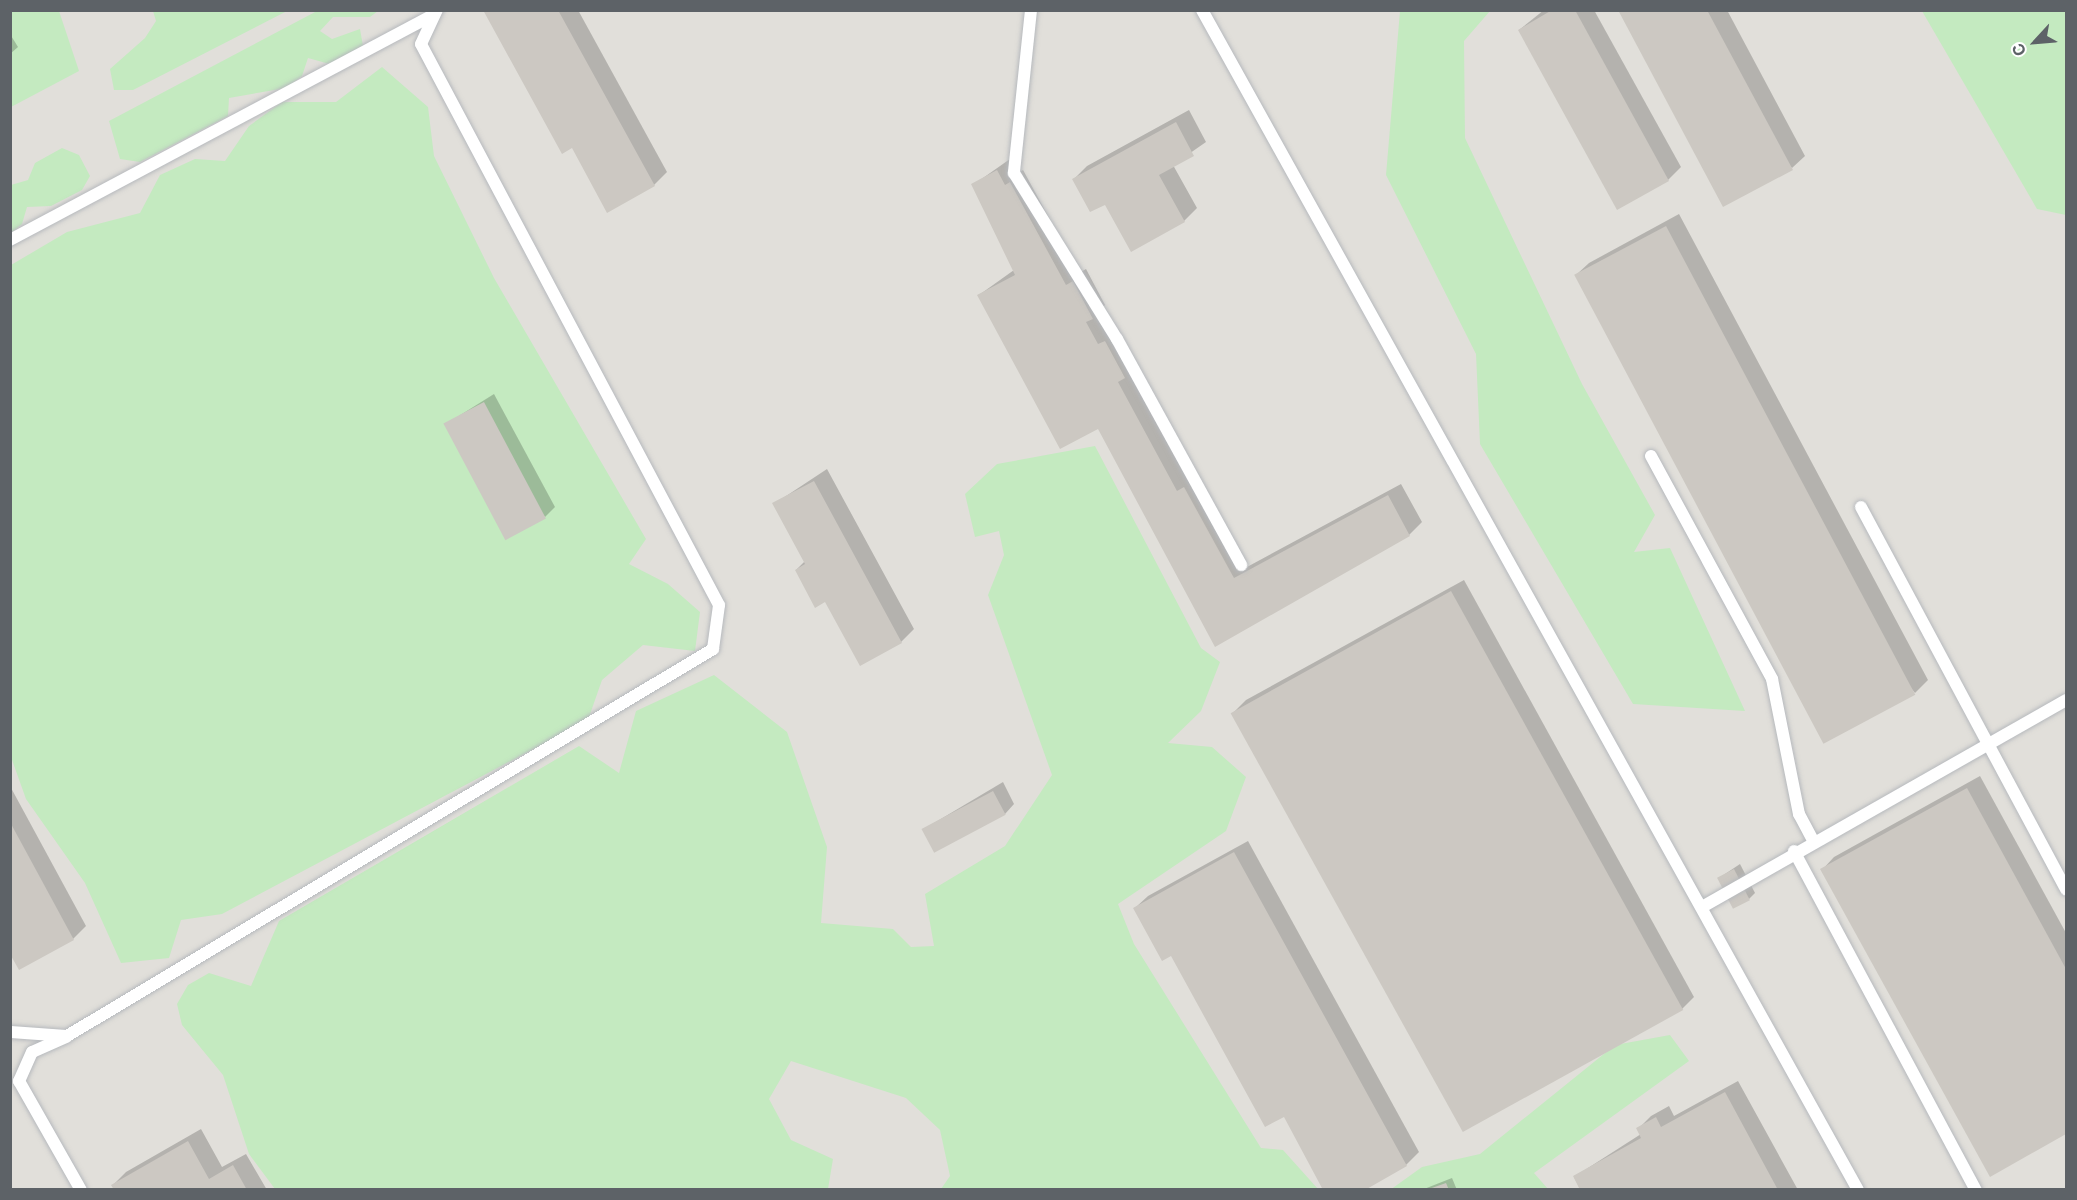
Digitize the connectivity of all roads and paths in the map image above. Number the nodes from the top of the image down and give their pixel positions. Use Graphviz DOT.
graph roads {
  1 [pos="1031,10"];
  2 [pos="1202,10"];
  3 [pos="436,12"];
  4 [pos="10,240"];
  5 [pos="1651,456"];
  6 [pos="1861,507"];
  7 [pos="1241,565"];
  8 [pos="2067,700"];
  9 [pos="1989,742"];
  10 [pos="1813,840"];
  11 [pos="1794,851"];
  12 [pos="2067,889"];
  13 [pos="1702,907"];
  14 [pos="10,1032"];
  15 [pos="67,1036"];
  16 [pos="81,1190"];
  17 [pos="1858,1190"];
  18 [pos="1976,1190"];
  1 -- 7 [label="lane"];
  2 -- 13 [label="lane"];
  3 -- 4 [label="lane"];
  3 -- 15 [label="lane"];
  5 -- 10 [label="lane"];
  6 -- 9 [label="lane"];
  8 -- 9 [label="lane"];
  9 -- 10 [label="lane"];
  9 -- 12 [label="lane"];
  10 -- 11 [label="lane"];
  11 -- 13 [label="lane"];
  11 -- 18 [label="lane"];
  13 -- 17 [label="lane"];
  14 -- 15 [label="lane"];
  15 -- 16 [label="lane"];
}
